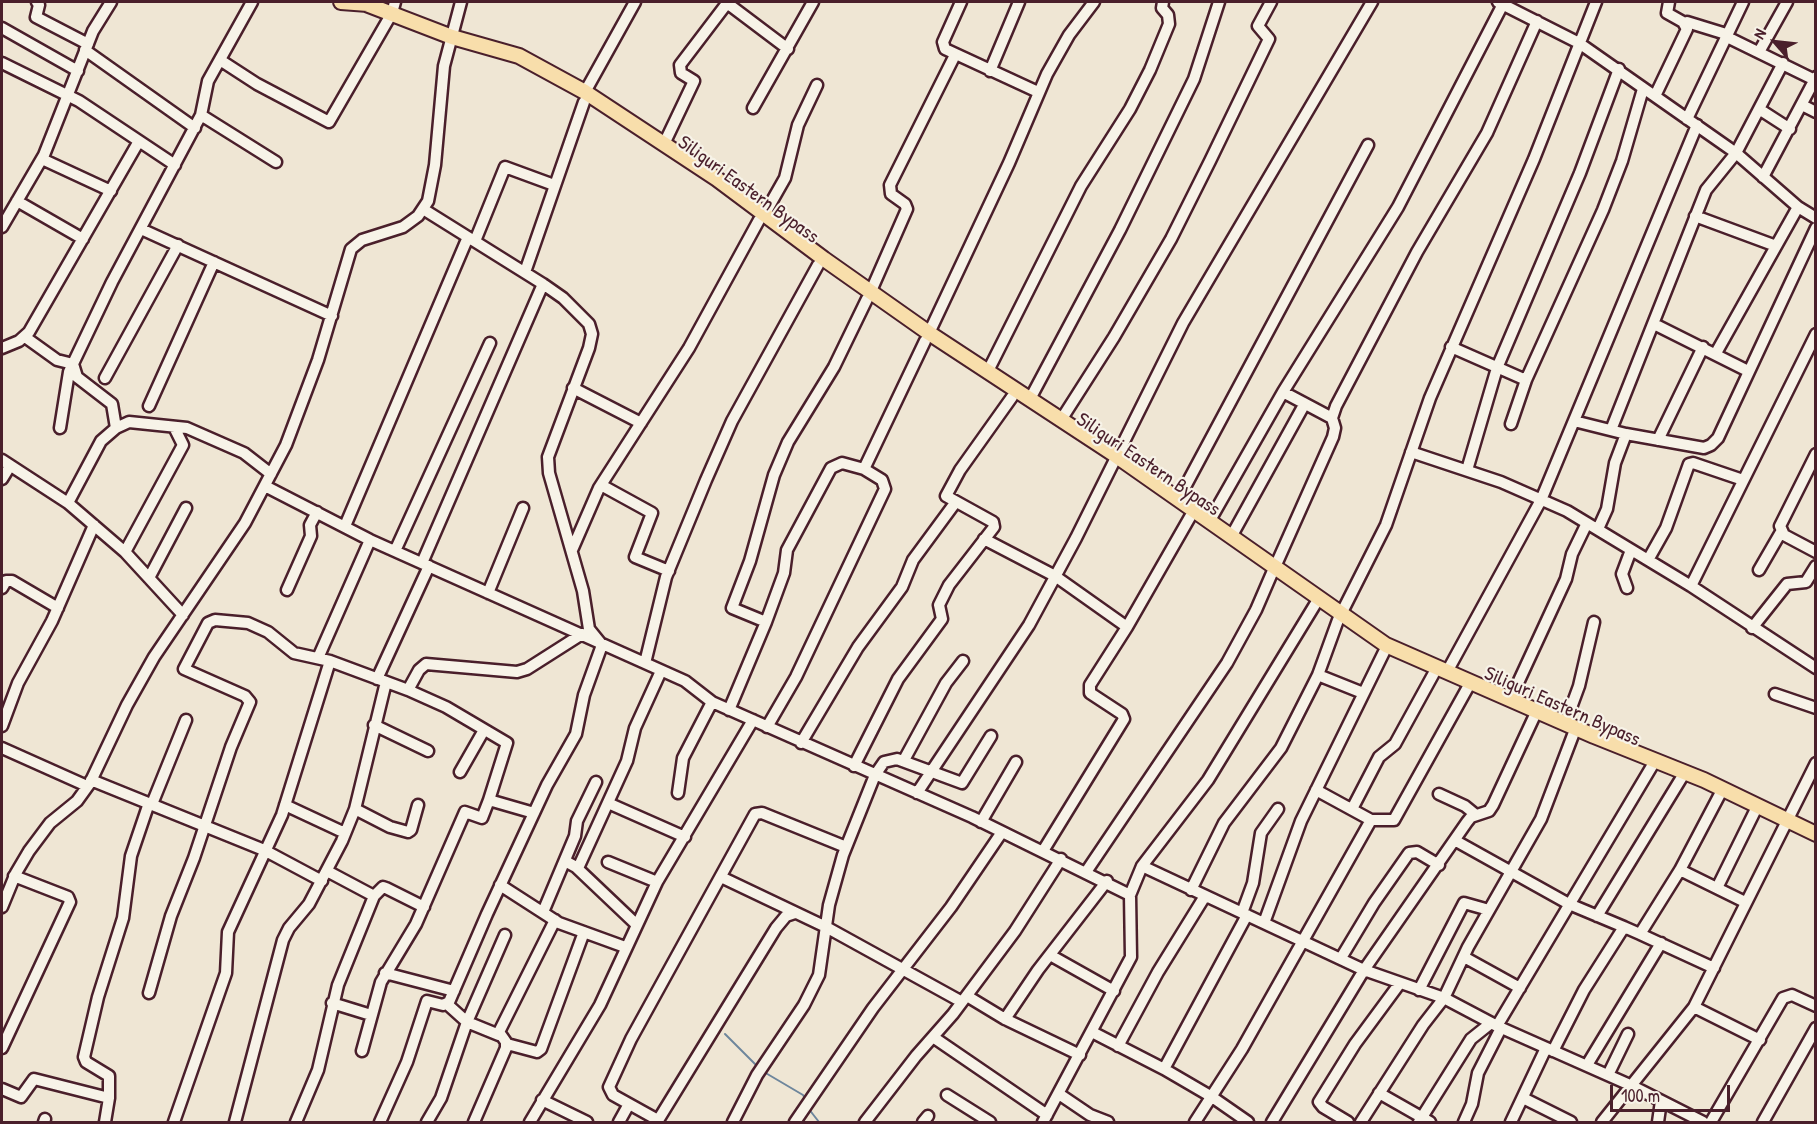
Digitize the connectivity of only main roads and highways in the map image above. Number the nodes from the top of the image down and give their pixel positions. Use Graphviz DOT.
graph roads {
  1 [pos="341,2"];
  2 [pos="365,3"];
  3 [pos="394,7"];
  4 [pos="585,97"];
  5 [pos="761,218"];
  6 [pos="869,295"];
  7 [pos="927,337"];
  8 [pos="1113,459"];
  9 [pos="1273,570"];
  10 [pos="1340,616"];
  11 [pos="1569,729"];
  12 [pos="1786,823"];
  13 [pos="1815,834"];
  1 -- 2 [label="main road, Siliguri Eastern Bypass"];
  2 -- 3 [label="main road, Siliguri Eastern Bypass"];
  3 -- 4 [label="main road, Siliguri Eastern Bypass"];
  4 -- 5 [label="main road, Siliguri Eastern Bypass"];
  4 -- 5 [label="main road, Siliguri Eastern Bypass"];
  5 -- 6 [label="main road, Siliguri Eastern Bypass"];
  5 -- 6 [label="main road, Siliguri Eastern Bypass"];
  6 -- 7 [label="main road, Siliguri Eastern Bypass"];
  7 -- 8 [label="main road, Siliguri Eastern Bypass"];
  7 -- 8 [label="main road, Siliguri Eastern Bypass"];
  8 -- 9 [label="main road, Siliguri Eastern Bypass"];
  8 -- 9 [label="main road, Siliguri Eastern Bypass"];
  9 -- 10 [label="main road, Siliguri Eastern Bypass"];
  9 -- 10 [label="main road, Siliguri Eastern Bypass"];
  10 -- 11 [label="main road, Siliguri Eastern Bypass"];
  10 -- 11 [label="main road, Siliguri Eastern Bypass"];
  11 -- 12 [label="main road, Siliguri Eastern Bypass"];
  11 -- 12 [label="main road, Siliguri Eastern Bypass"];
  12 -- 13 [label="main road, Siliguri Eastern Bypass"];
}
